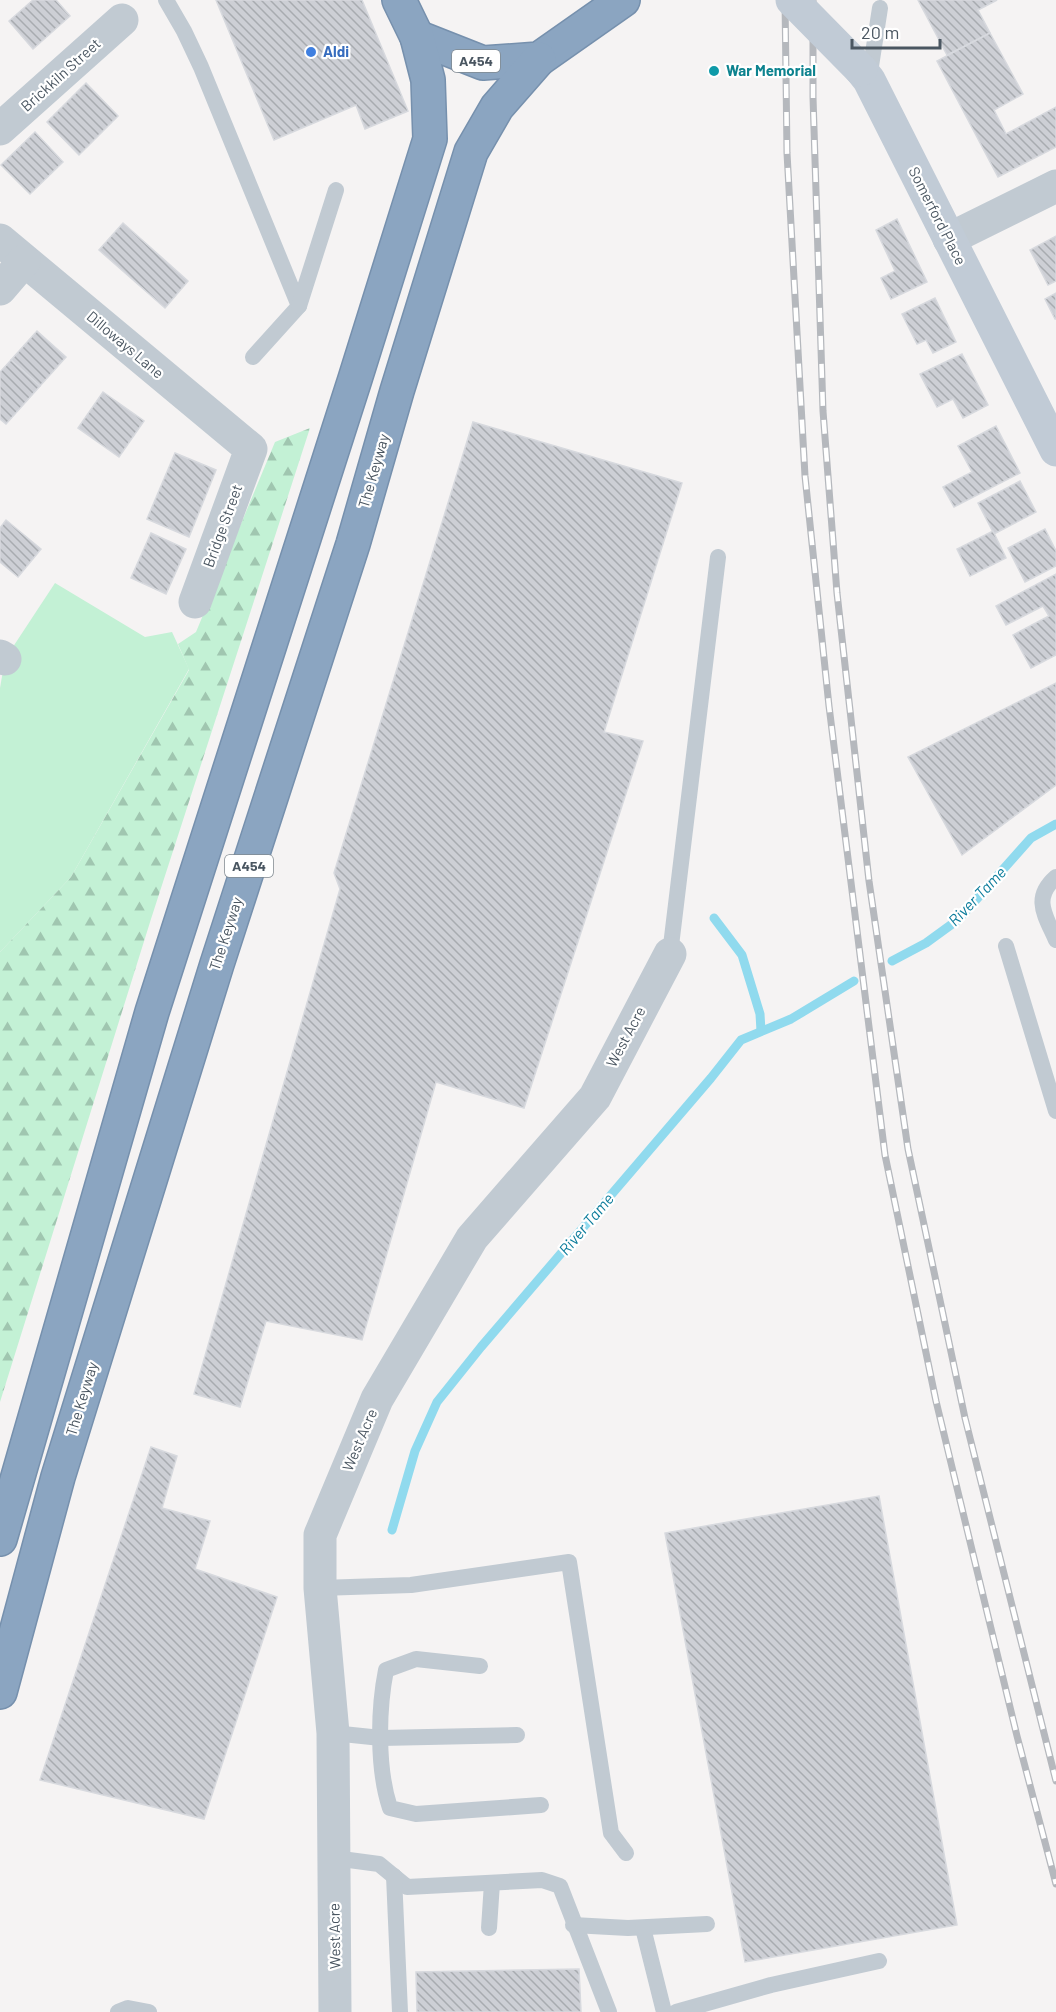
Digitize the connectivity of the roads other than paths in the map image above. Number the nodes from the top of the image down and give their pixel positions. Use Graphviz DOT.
graph roads {
  1 [pos="166,0"];
  2 [pos="399,0"];
  3 [pos="623,0"];
  4 [pos="792,0"];
  5 [pos="880,9"];
  6 [pos="122,20"];
  7 [pos="417,37"];
  8 [pos="539,59"];
  9 [pos="865,75"];
  10 [pos="0,129"];
  11 [pos="1056,186"];
  12 [pos="336,190"];
  13 [pos="949,239"];
  14 [pos="12,250"];
  15 [pos="0,289"];
  16 [pos="299,306"];
  17 [pos="253,357"];
  18 [pos="355,379"];
  19 [pos="398,391"];
  20 [pos="250,449"];
  21 [pos="1056,450"];
  22 [pos="718,558"];
  23 [pos="195,602"];
  24 [pos="1056,877"];
  25 [pos="1056,940"];
  26 [pos="1006,946"];
  27 [pos="670,954"];
  28 [pos="1056,1111"];
  29 [pos="0,1539"];
  30 [pos="320,1588"];
  31 [pos="480,1666"];
  32 [pos="0,1692"];
  33 [pos="333,1733"];
  34 [pos="517,1735"];
  35 [pos="381,1738"];
  36 [pos="540,1805"];
  37 [pos="626,1853"];
  38 [pos="334,1858"];
  39 [pos="394,1876"];
  40 [pos="492,1882"];
  41 [pos="707,1924"];
  42 [pos="573,1925"];
  43 [pos="489,1928"];
  44 [pos="643,1928"];
  45 [pos="879,1961"];
  46 [pos="118,2012"];
  47 [pos="149,2012"];
  48 [pos="335,2012"];
  49 [pos="400,2012"];
  50 [pos="609,2012"];
  51 [pos="664,2012"];
  52 [pos="676,2012"];
  1 -- 16 [label="lane"];
  2 -- 7 [label="highway, A454"];
  3 -- 8 [label="highway, A454"];
  4 -- 9 [label="main road, Somerford Place, bridge"];
  5 -- 9 [label="lane"];
  6 -- 10 [label="street, Brickkiln Street"];
  7 -- 8 [label="highway, A454"];
  7 -- 18 [label="highway, A454"];
  8 -- 19 [label="highway, The Keyway / A454"];
  9 -- 13 [label="main road, Somerford Place"];
  11 -- 13 [label="street"];
  12 -- 16 [label="lane"];
  13 -- 21 [label="main road, Somerford Place"];
  14 -- 15 [label="street"];
  14 -- 20 [label="street, Dilloways Lane"];
  16 -- 17 [label="lane"];
  18 -- 19 [label="highway"];
  18 -- 29 [label="highway, A454"];
  19 -- 32 [label="highway, The Keyway / A454"];
  20 -- 23 [label="street, Bridge Street"];
  22 -- 27 [label="lane"];
  24 -- 25 [label="lane"];
  26 -- 28 [label="lane"];
  27 -- 30 [label="street, West Acre"];
  30 -- 33 [label="street, West Acre"];
  30 -- 37 [label="lane"];
  31 -- 35 [label="lane"];
  33 -- 35 [label="lane"];
  33 -- 38 [label="street, West Acre"];
  34 -- 35 [label="lane"];
  35 -- 36 [label="lane"];
  38 -- 39 [label="lane"];
  38 -- 48 [label="street, West Acre"];
  39 -- 40 [label="lane"];
  39 -- 49 [label="lane"];
  40 -- 42 [label="lane"];
  40 -- 43 [label="lane"];
  41 -- 44 [label="lane"];
  42 -- 44 [label="lane"];
  42 -- 50 [label="lane"];
  44 -- 51 [label="lane"];
  45 -- 52 [label="lane"];
  46 -- 47 [label="lane"];
}
